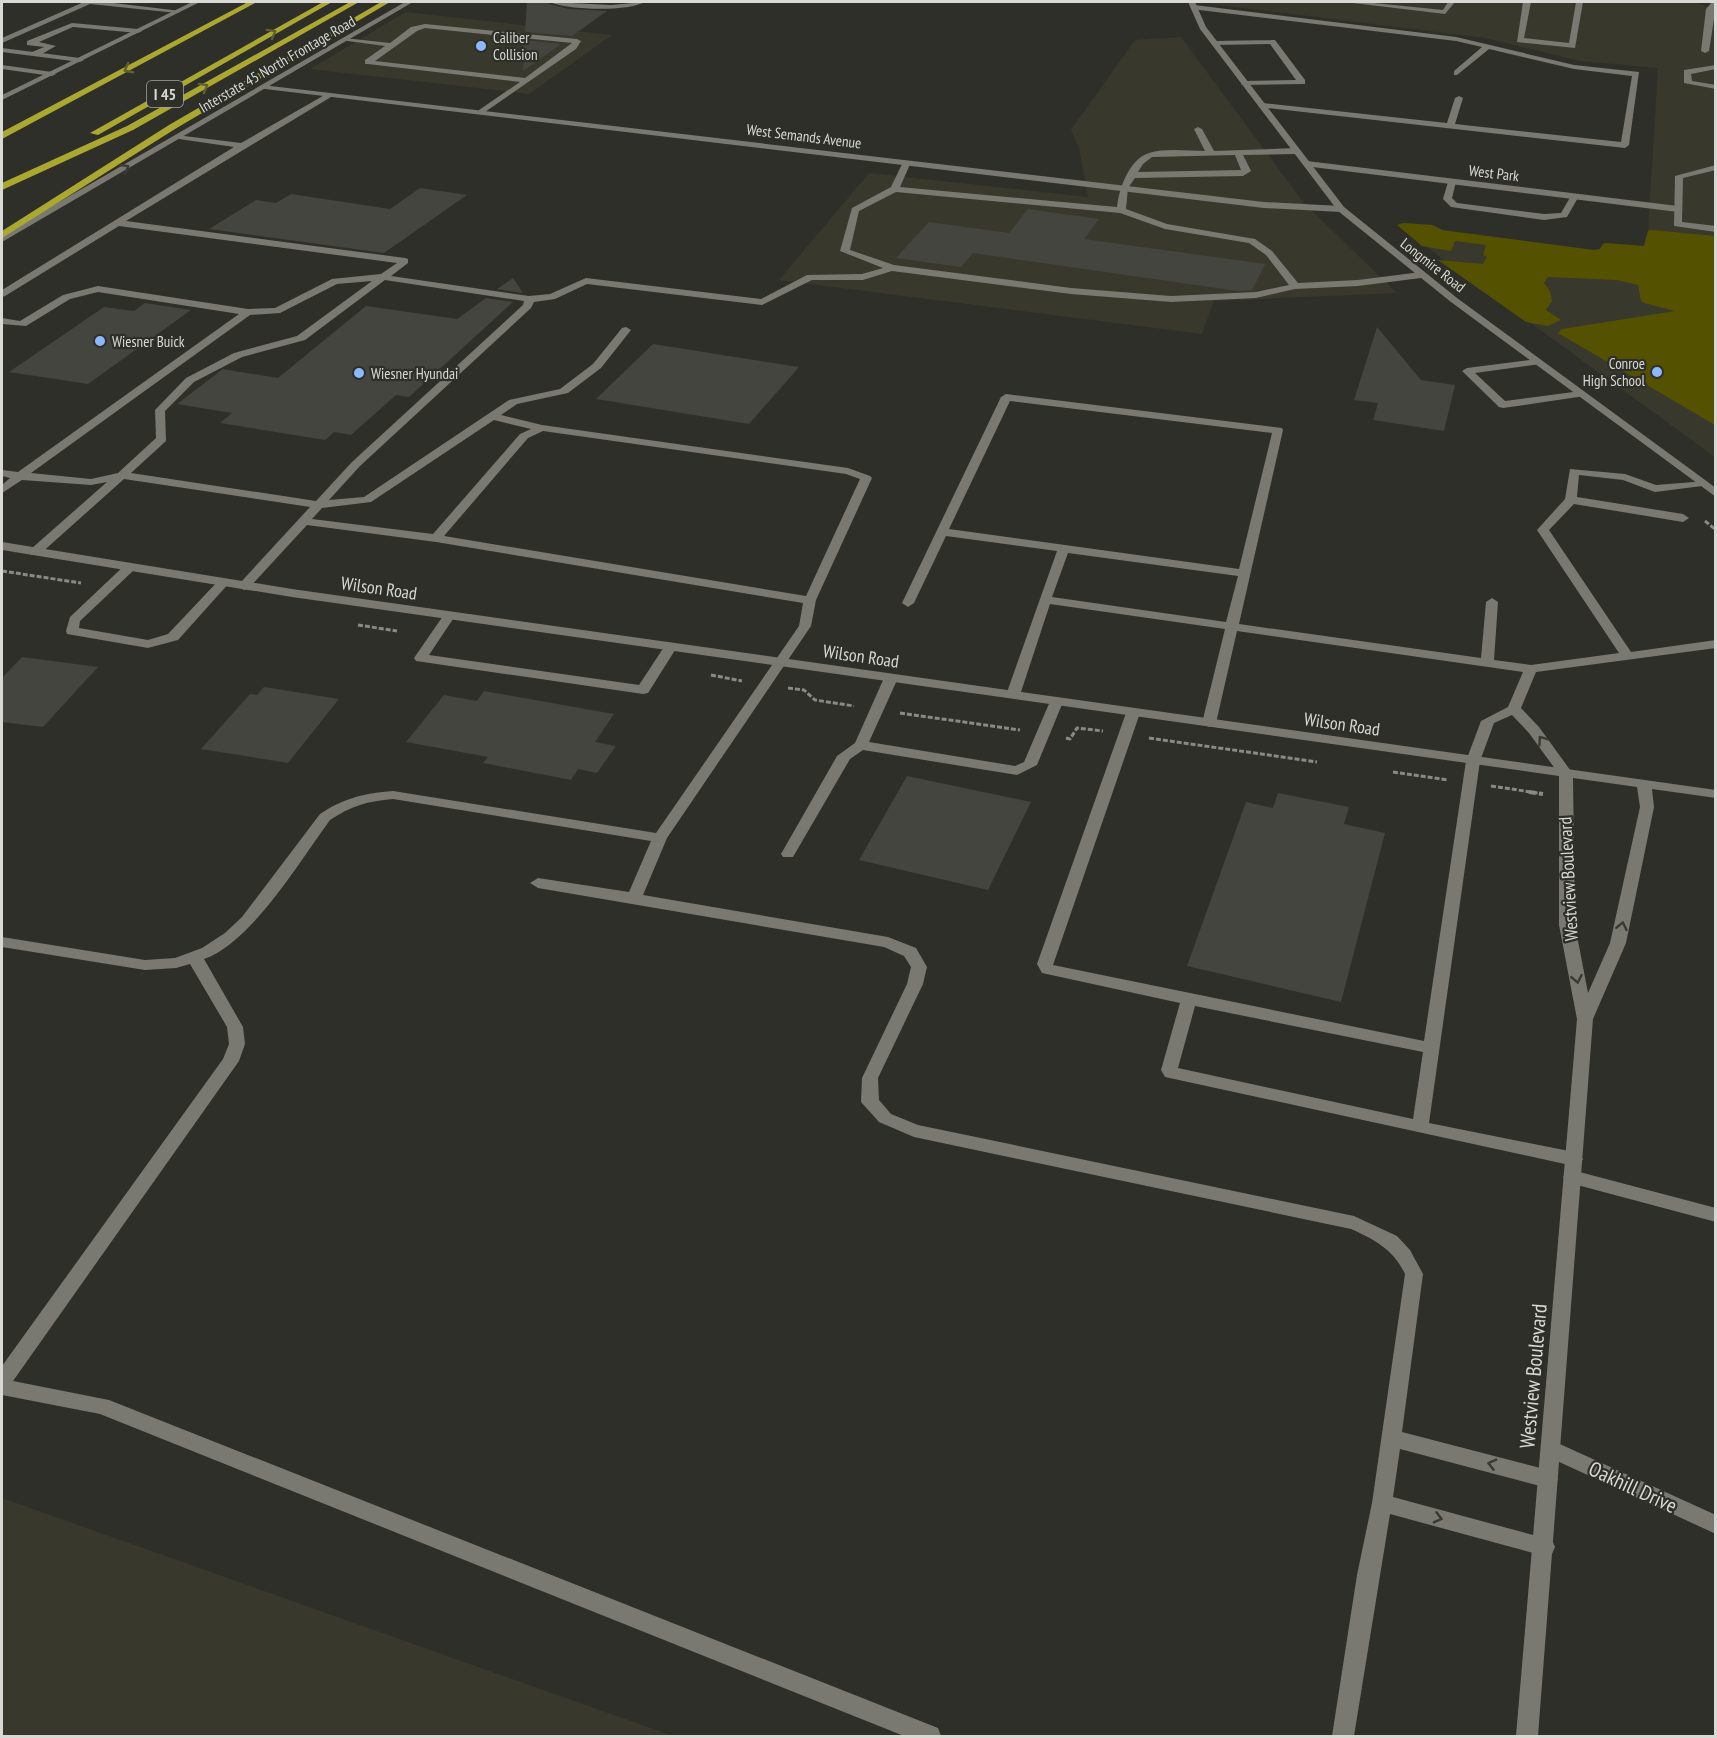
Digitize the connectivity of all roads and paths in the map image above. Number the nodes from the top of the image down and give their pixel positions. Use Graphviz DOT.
graph roads {
  1 [pos="196,2"];
  2 [pos="253,2"];
  3 [pos="328,2"];
  4 [pos="356,2"];
  5 [pos="386,2"];
  6 [pos="409,2"];
  7 [pos="554,2"];
  8 [pos="640,2"];
  9 [pos="1348,2"];
  10 [pos="1450,2"];
  11 [pos="1527,2"];
  12 [pos="1580,2"];
  13 [pos="1714,2"];
  14 [pos="1193,4"];
  15 [pos="177,11"];
  16 [pos="138,31"];
  17 [pos="345,40"];
  18 [pos="2,41"];
  19 [pos="1215,43"];
  20 [pos="392,45"];
  21 [pos="1487,47"];
  22 [pos="2,50"];
  23 [pos="1705,51"];
  24 [pos="35,54"];
  25 [pos="80,60"];
  26 [pos="2,67"];
  27 [pos="1716,67"];
  28 [pos="1457,73"];
  29 [pos="52,74"];
  30 [pos="526,80"];
  31 [pos="1245,83"];
  32 [pos="265,87"];
  33 [pos="1716,87"];
  34 [pos="328,95"];
  35 [pos="2,98"];
  36 [pos="1459,98"];
  37 [pos="1262,105"];
  38 [pos="482,112"];
  39 [pos="1450,126"];
  40 [pos="1198,129"];
  41 [pos="2,136"];
  42 [pos="179,137"];
  43 [pos="242,146"];
  44 [pos="1297,151"];
  45 [pos="1238,153"];
  46 [pos="1211,154"];
  47 [pos="907,162"];
  48 [pos="1307,164"];
  49 [pos="1716,168"];
  50 [pos="1133,175"];
  51 [pos="1452,182"];
  52 [pos="2,186"];
  53 [pos="1124,188"];
  54 [pos="895,189"];
  55 [pos="1575,196"];
  56 [pos="1341,209"];
  57 [pos="1677,209"];
  58 [pos="1121,210"];
  59 [pos="117,223"];
  60 [pos="1716,229"];
  61 [pos="2,237"];
  62 [pos="892,268"];
  63 [pos="1421,275"];
  64 [pos="382,278"];
  65 [pos="1294,286"];
  66 [pos="2,294"];
  67 [pos="529,298"];
  68 [pos="248,312"];
  69 [pos="2,321"];
  70 [pos="626,330"];
  71 [pos="1537,362"];
  72 [pos="1581,394"];
  73 [pos="492,416"];
  74 [pos="542,428"];
  75 [pos="2,473"];
  76 [pos="122,475"];
  77 [pos="20,476"];
  78 [pos="1702,483"];
  79 [pos="2,490"];
  80 [pos="1716,494"];
  81 [pos="1571,500"];
  82 [pos="318,505"];
  83 [pos="1683,518"];
  84 [pos="304,521"];
  85 [pos="942,532"];
  86 [pos="436,538"];
  87 [pos="2,546"];
  88 [pos="1064,548"];
  89 [pos="36,552"];
  90 [pos="130,567"];
  91 [pos="1244,573"];
  92 [pos="224,582"];
  93 [pos="244,586"];
  94 [pos="810,600"];
  95 [pos="1044,600"];
  96 [pos="1492,602"];
  97 [pos="908,603"];
  98 [pos="449,616"];
  99 [pos="1232,627"];
  100 [pos="1716,644"];
  101 [pos="671,647"];
  102 [pos="1626,654"];
  103 [pos="1487,662"];
  104 [pos="782,663"];
  105 [pos="1531,669"];
  106 [pos="891,678"];
  107 [pos="1013,696"];
  108 [pos="1056,702"];
  109 [pos="1514,709"];
  110 [pos="1133,713"];
  111 [pos="1209,723"];
  112 [pos="861,745"];
  113 [pos="1473,761"];
  114 [pos="1566,774"];
  115 [pos="1644,784"];
  116 [pos="1716,794"];
  117 [pos="660,838"];
  118 [pos="788,854"];
  119 [pos="538,883"];
  120 [pos="634,898"];
  121 [pos="2,942"];
  122 [pos="194,956"];
  123 [pos="1189,999"];
  124 [pos="1585,1019"];
  125 [pos="1432,1048"];
  126 [pos="1420,1127"];
  127 [pos="1573,1168"];
  128 [pos="1716,1215"];
  129 [pos="2,1381"];
  130 [pos="2,1387"];
  131 [pos="1391,1438"];
  132 [pos="1551,1449"];
  133 [pos="1548,1479"];
  134 [pos="1382,1503"];
  135 [pos="1716,1524"];
  136 [pos="1544,1547"];
  137 [pos="930,1737"];
  138 [pos="1343,1737"];
  139 [pos="1527,1737"];
  1 -- 15 [label="street"];
  2 -- 41 [label="highway, I 45, one-way"];
  52 -- 3 [label="highway, I 45, one-way"];
  52 -- 4 [label="highway, one-way"];
  5 -- 61 [label="highway"];
  6 -- 17 [label="street, Interstate 45 North Frontage Road"];
  7 -- 8 [label="street"];
  9 -- 10 [label="street"];
  11 -- 12 [label="street"];
  13 -- 23 [label="street"];
  14 -- 19 [label="street, Longmire Road"];
  14 -- 21 [label="street"];
  15 -- 16 [label="street"];
  15 -- 18 [label="street"];
  16 -- 24 [label="street"];
  16 -- 25 [label="street"];
  17 -- 20 [label="street"];
  17 -- 32 [label="street, Interstate 45 North Frontage Road"];
  19 -- 31 [label="street, Longmire Road"];
  19 -- 31 [label="street"];
  20 -- 30 [label="street"];
  20 -- 30 [label="street"];
  21 -- 28 [label="street"];
  21 -- 39 [label="street"];
  22 -- 24 [label="street"];
  24 -- 25 [label="street"];
  25 -- 29 [label="street"];
  26 -- 29 [label="street"];
  27 -- 33 [label="street"];
  29 -- 35 [label="street"];
  30 -- 38 [label="street"];
  31 -- 37 [label="street, Longmire Road"];
  32 -- 34 [label="street, West Semands Avenue"];
  32 -- 42 [label="street, Interstate 45 North Frontage Road"];
  34 -- 38 [label="street, West Semands Avenue"];
  34 -- 43 [label="street"];
  36 -- 39 [label="street"];
  37 -- 39 [label="street"];
  37 -- 44 [label="street, Longmire Road"];
  38 -- 47 [label="street, West Semands Avenue"];
  40 -- 46 [label="street"];
  42 -- 43 [label="street"];
  61 -- 42 [label="street, Interstate 45 North Frontage Road, one-way"];
  43 -- 59 [label="street"];
  44 -- 45 [label="street"];
  44 -- 48 [label="street, Longmire Road"];
  45 -- 46 [label="street"];
  45 -- 50 [label="street"];
  46 -- 50 [label="street"];
  47 -- 53 [label="street, West Semands Avenue"];
  47 -- 54 [label="street"];
  48 -- 51 [label="street, West Park"];
  48 -- 56 [label="street, Longmire Road"];
  49 -- 57 [label="street"];
  50 -- 53 [label="street"];
  51 -- 55 [label="street, West Park"];
  51 -- 55 [label="street"];
  53 -- 56 [label="street, West Semands Avenue"];
  53 -- 58 [label="street"];
  54 -- 58 [label="street"];
  54 -- 62 [label="street"];
  55 -- 57 [label="street, West Park"];
  56 -- 63 [label="street, Longmire Road"];
  57 -- 60 [label="street"];
  58 -- 65 [label="street"];
  59 -- 64 [label="street"];
  59 -- 66 [label="street"];
  62 -- 65 [label="street"];
  62 -- 67 [label="street"];
  63 -- 65 [label="street"];
  63 -- 71 [label="street, Longmire Road"];
  64 -- 67 [label="street"];
  64 -- 68 [label="street"];
  64 -- 76 [label="street"];
  67 -- 82 [label="street"];
  68 -- 69 [label="street"];
  68 -- 77 [label="street"];
  70 -- 73 [label="street"];
  71 -- 72 [label="street, Longmire Road"];
  71 -- 72 [label="street"];
  72 -- 78 [label="street, Longmire Road"];
  73 -- 74 [label="street"];
  73 -- 82 [label="street"];
  74 -- 86 [label="street"];
  74 -- 94 [label="street"];
  75 -- 77 [label="street"];
  76 -- 77 [label="street"];
  76 -- 82 [label="street"];
  76 -- 89 [label="street"];
  77 -- 79 [label="street"];
  78 -- 80 [label="street, Longmire Road"];
  78 -- 81 [label="street"];
  81 -- 83 [label="street"];
  81 -- 102 [label="street"];
  82 -- 84 [label="street"];
  84 -- 86 [label="street"];
  84 -- 93 [label="street"];
  85 -- 88 [label="street"];
  85 -- 91 [label="street"];
  85 -- 97 [label="street"];
  86 -- 94 [label="street"];
  87 -- 89 [label="street, Wilson Road"];
  88 -- 91 [label="street"];
  88 -- 95 [label="street"];
  89 -- 90 [label="street, Wilson Road"];
  90 -- 92 [label="street, Wilson Road"];
  90 -- 92 [label="street"];
  91 -- 99 [label="street"];
  92 -- 93 [label="street, Wilson Road"];
  93 -- 98 [label="street, Wilson Road"];
  94 -- 104 [label="street"];
  95 -- 99 [label="street"];
  95 -- 107 [label="street"];
  96 -- 103 [label="street"];
  98 -- 101 [label="street, Wilson Road"];
  98 -- 101 [label="street"];
  99 -- 103 [label="street"];
  99 -- 111 [label="street"];
  100 -- 102 [label="street"];
  101 -- 104 [label="street, Wilson Road"];
  102 -- 105 [label="street"];
  103 -- 105 [label="street"];
  104 -- 106 [label="street, Wilson Road"];
  104 -- 117 [label="street"];
  105 -- 109 [label="street"];
  106 -- 107 [label="street, Wilson Road"];
  106 -- 112 [label="street"];
  107 -- 108 [label="street, Wilson Road"];
  108 -- 110 [label="street, Wilson Road"];
  108 -- 112 [label="street"];
  109 -- 113 [label="street"];
  114 -- 109 [label="street, one-way"];
  110 -- 111 [label="street, Wilson Road"];
  110 -- 123 [label="street"];
  111 -- 113 [label="street, Wilson Road"];
  112 -- 118 [label="street"];
  113 -- 114 [label="street, Wilson Road"];
  113 -- 125 [label="street"];
  114 -- 115 [label="street, Wilson Road"];
  114 -- 124 [label="street, Westview Boulevard, one-way"];
  115 -- 116 [label="street, Wilson Road"];
  124 -- 115 [label="street, Westview Boulevard, one-way"];
  117 -- 120 [label="street"];
  117 -- 122 [label="street"];
  119 -- 120 [label="street"];
  120 -- 131 [label="street"];
  121 -- 122 [label="street"];
  122 -- 129 [label="street"];
  123 -- 125 [label="street"];
  123 -- 126 [label="street"];
  124 -- 127 [label="street, Westview Boulevard"];
  125 -- 126 [label="street"];
  126 -- 127 [label="street"];
  127 -- 128 [label="street"];
  127 -- 132 [label="street, Westview Boulevard"];
  130 -- 137 [label="street"];
  133 -- 131 [label="street, one-way"];
  131 -- 134 [label="street"];
  132 -- 133 [label="street, Westview Boulevard"];
  132 -- 135 [label="street, Oakhill Drive"];
  133 -- 136 [label="street, Westview Boulevard"];
  134 -- 136 [label="street, one-way"];
  134 -- 138 [label="street"];
  136 -- 139 [label="street, Westview Boulevard"];
}
